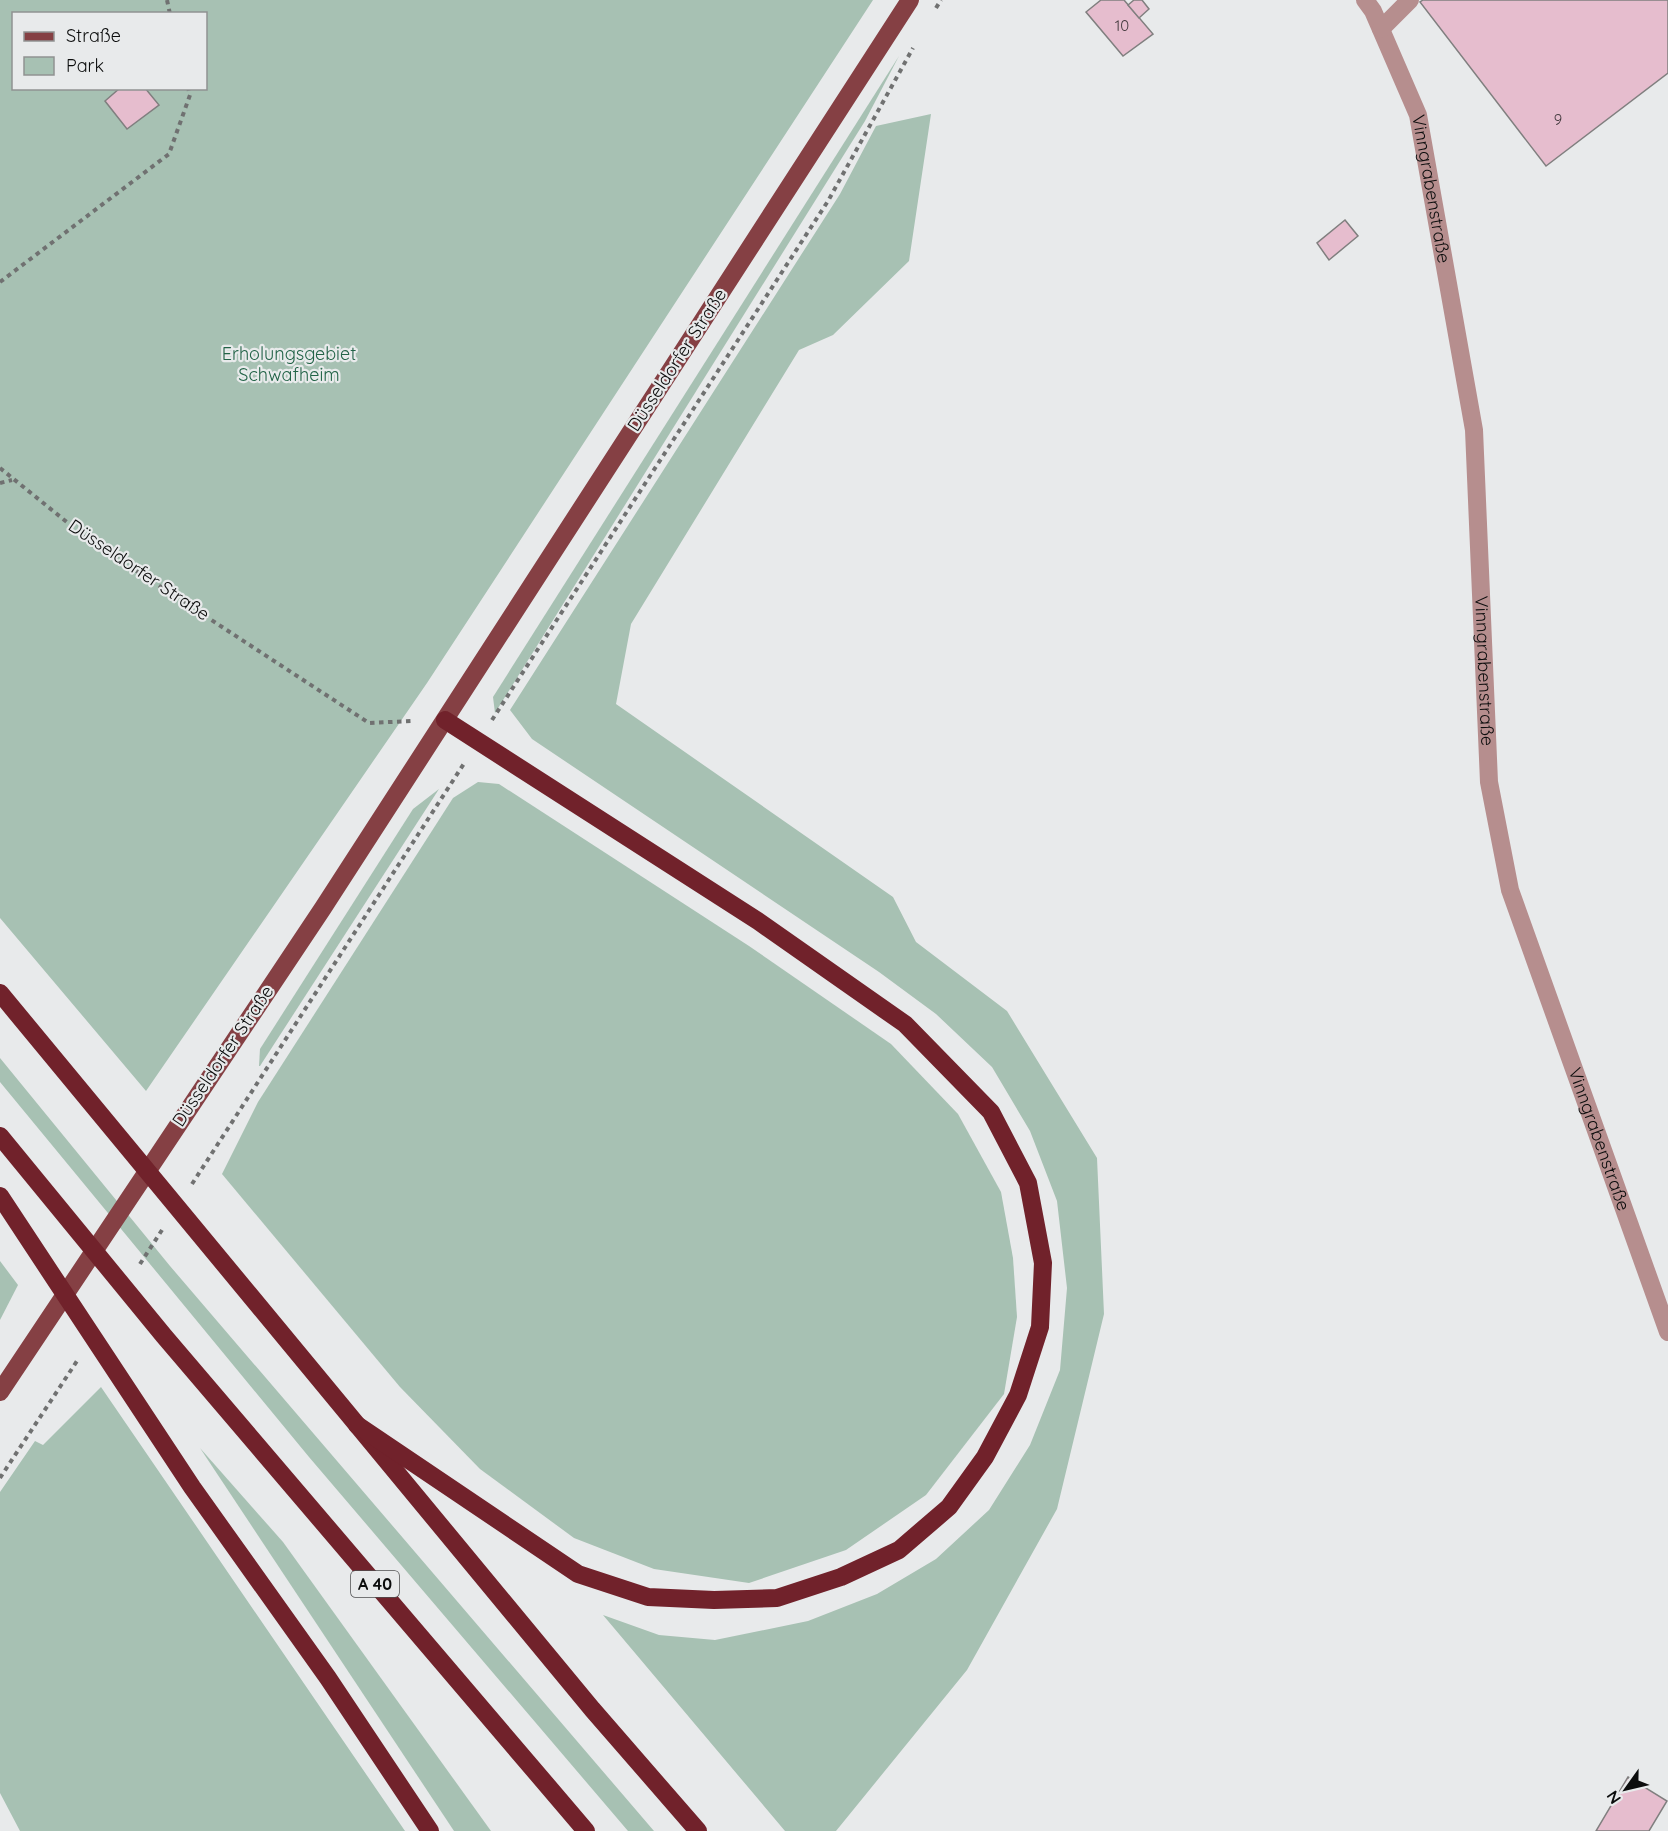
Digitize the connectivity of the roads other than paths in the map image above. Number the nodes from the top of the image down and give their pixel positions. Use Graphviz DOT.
graph roads {
  1 [pos="910,0"];
  2 [pos="1365,0"];
  3 [pos="1410,0"];
  4 [pos="1381,29"];
  5 [pos="445,720"];
  6 [pos="0,993"];
  7 [pos="0,1136"];
  8 [pos="0,1196"];
  9 [pos="1668,1332"];
  10 [pos="0,1392"];
  11 [pos="357,1425"];
  12 [pos="430,1831"];
  13 [pos="586,1831"];
  14 [pos="698,1831"];
  1 -- 5 [label="main road, Düsseldorfer Straße"];
  2 -- 4 [label="street, Vinngrabenstraße"];
  3 -- 4 [label="street"];
  4 -- 9 [label="street, Vinngrabenstraße"];
  5 -- 10 [label="main road, Düsseldorfer Straße"];
  5 -- 11 [label="highway"];
  6 -- 11 [label="highway"];
  7 -- 13 [label="highway, A 40"];
  8 -- 12 [label="highway"];
  11 -- 14 [label="highway"];
}
